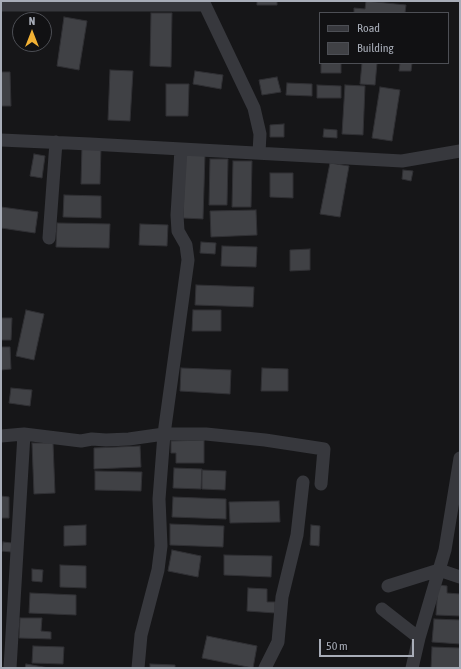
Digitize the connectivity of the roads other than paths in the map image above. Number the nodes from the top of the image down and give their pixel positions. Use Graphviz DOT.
graph roads {
  1 [pos="204,3"];
  2 [pos="1,5"];
  3 [pos="1,140"];
  4 [pos="56,142"];
  5 [pos="181,149"];
  6 [pos="460,151"];
  7 [pos="260,153"];
  8 [pos="49,238"];
  9 [pos="24,434"];
  10 [pos="164,434"];
  11 [pos="1,436"];
  12 [pos="460,458"];
  13 [pos="303,482"];
  14 [pos="321,484"];
  15 [pos="439,570"];
  16 [pos="460,577"];
  17 [pos="388,586"];
  18 [pos="382,609"];
  19 [pos="419,638"];
  20 [pos="6,654"];
  21 [pos="10,668"];
  22 [pos="138,668"];
  23 [pos="265,668"];
  24 [pos="412,668"];
  1 -- 2 [label="street"];
  1 -- 7 [label="street"];
  3 -- 4 [label="street"];
  4 -- 5 [label="street"];
  4 -- 8 [label="street"];
  5 -- 7 [label="street"];
  5 -- 10 [label="street"];
  6 -- 7 [label="street"];
  9 -- 10 [label="street"];
  9 -- 11 [label="street"];
  9 -- 20 [label="street"];
  10 -- 14 [label="street"];
  10 -- 22 [label="street"];
  12 -- 15 [label="street"];
  13 -- 23 [label="street"];
  15 -- 16 [label="street"];
  15 -- 17 [label="street"];
  15 -- 19 [label="street"];
  18 -- 19 [label="street"];
  19 -- 24 [label="street"];
  20 -- 21 [label="street"];
}
